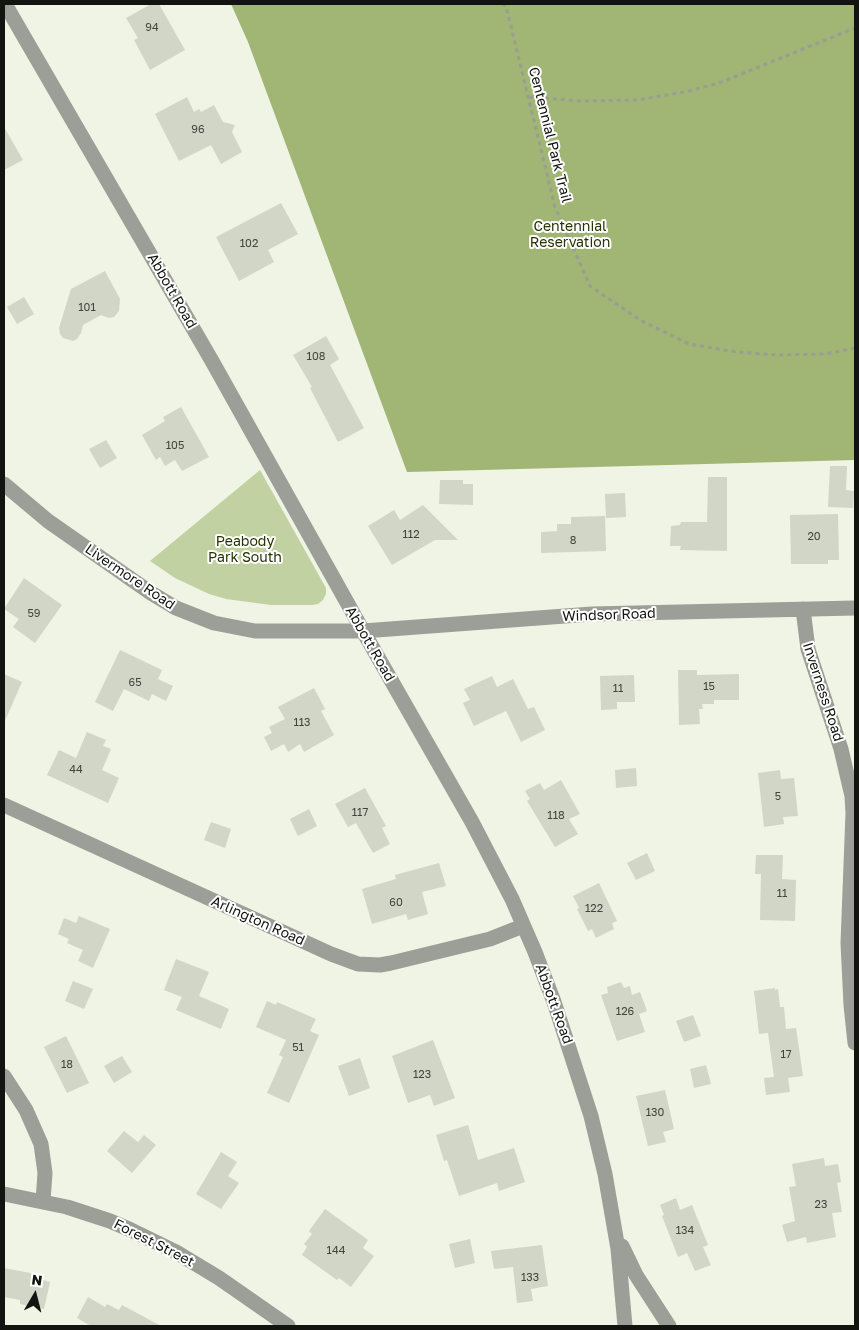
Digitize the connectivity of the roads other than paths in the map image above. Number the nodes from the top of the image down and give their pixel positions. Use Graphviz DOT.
graph roads {
  1 [pos="5,4"];
  2 [pos="4,484"];
  3 [pos="855,608"];
  4 [pos="803,609"];
  5 [pos="363,631"];
  6 [pos="4,805"];
  7 [pos="523,926"];
  8 [pos="855,1043"];
  9 [pos="4,1076"];
  10 [pos="4,1194"];
  11 [pos="43,1201"];
  12 [pos="613,1221"];
  13 [pos="288,1326"];
  14 [pos="625,1326"];
  15 [pos="669,1326"];
  1 -- 5 [label="street, Abbott Road"];
  2 -- 5 [label="street, Livermore Road"];
  3 -- 4 [label="street, Windsor Road"];
  4 -- 5 [label="street, Windsor Road"];
  4 -- 8 [label="street, Inverness Road"];
  5 -- 7 [label="street, Abbott Road"];
  6 -- 7 [label="street, Arlington Road"];
  7 -- 12 [label="street, Abbott Road"];
  9 -- 11 [label="street"];
  10 -- 11 [label="street, Forest Street"];
  11 -- 13 [label="street, Forest Street"];
  12 -- 14 [label="street, Abbott Road"];
  12 -- 15 [label="street"];
}
